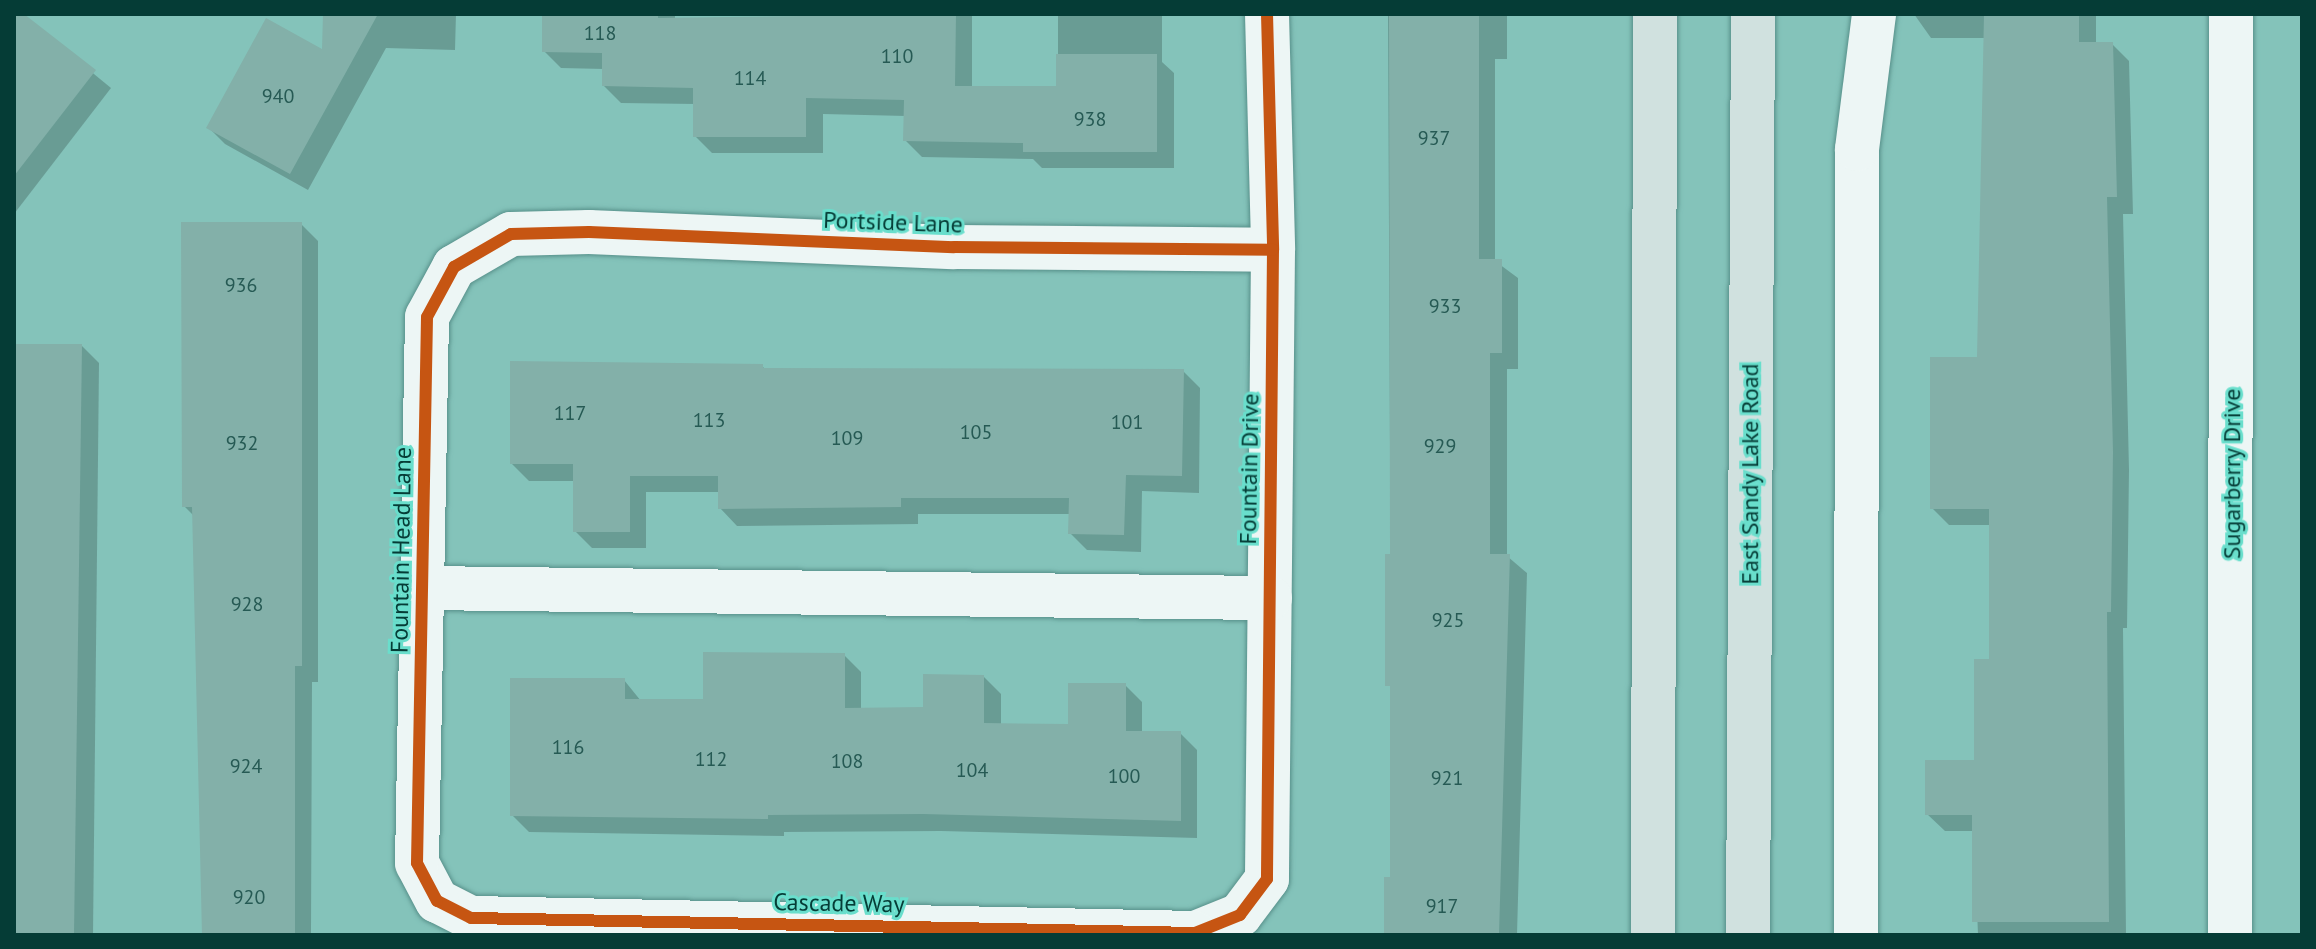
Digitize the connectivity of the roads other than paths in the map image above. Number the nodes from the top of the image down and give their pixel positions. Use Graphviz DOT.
graph roads {
  1 [pos="1267,14"];
  2 [pos="1655,14"];
  3 [pos="1753,14"];
  4 [pos="1874,14"];
  5 [pos="2231,14"];
  6 [pos="511,234"];
  7 [pos="1273,250"];
  8 [pos="422,588"];
  9 [pos="1270,598"];
  10 [pos="437,901"];
  11 [pos="1240,915"];
  12 [pos="1653,935"];
  13 [pos="1748,935"];
  14 [pos="1856,935"];
  15 [pos="2230,935"];
  1 -- 7 [label="street, Fountain Drive"];
  2 -- 12 [label="main road"];
  3 -- 13 [label="main road, East Sandy Lake Road"];
  4 -- 14 [label="street"];
  5 -- 15 [label="street, Sugarberry Drive"];
  6 -- 7 [label="street, Portside Lane"];
  6 -- 8 [label="street, Fountain Head Lane"];
  7 -- 9 [label="street, Fountain Drive"];
  8 -- 9 [label="street"];
  8 -- 10 [label="street, Fountain Head Lane"];
  9 -- 11 [label="street, Fountain Drive"];
  10 -- 11 [label="street, Cascade Way"];
}
